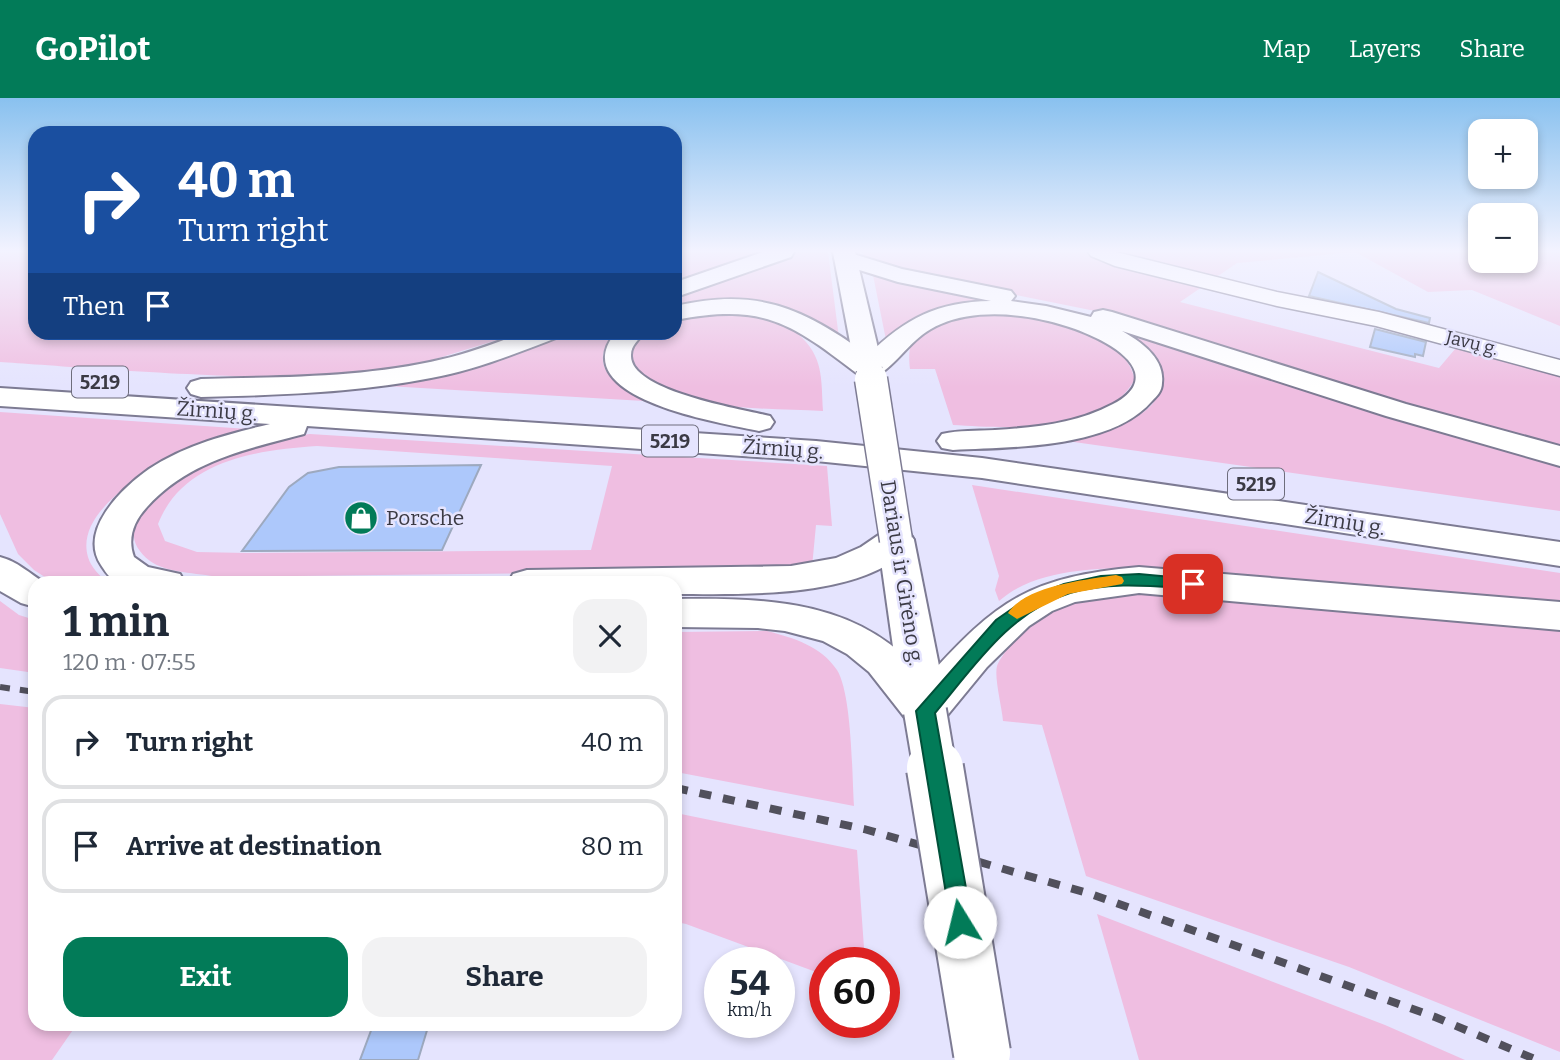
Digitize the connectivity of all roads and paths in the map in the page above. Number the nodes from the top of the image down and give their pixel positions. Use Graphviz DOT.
graph roads {
  1 [pos="854,297"];
  2 [pos="1007,297"];
  3 [pos="1269,297"];
  4 [pos="682,312"];
  5 [pos="525,340"];
  6 [pos="625,340"];
  7 [pos="1560,368"];
  8 [pos="869,369"];
  9 [pos="0,374"];
  10 [pos="199,388"];
  11 [pos="0,397"];
  12 [pos="358,420"];
  13 [pos="759,422"];
  14 [pos="953,441"];
  15 [pos="1560,456"];
  16 [pos="1560,527"];
  17 [pos="896,540"];
  18 [pos="1560,554"];
  19 [pos="0,569"];
  20 [pos="138,576"];
  21 [pos="682,581"];
  22 [pos="28,590"];
  23 [pos="682,613"];
  24 [pos="1560,616"];
  25 [pos="925,711"];
  26 [pos="982,1057"];
  1 -- 8 [label="main road, Dariaus ir Girėno g."];
  2 -- 15 [label="main road"];
  3 -- 7 [label="street, Javų g."];
  4 -- 8 [label="main road"];
  5 -- 10 [label="main road"];
  6 -- 13 [label="main road"];
  8 -- 14 [label="main road"];
  8 -- 17 [label="main road, Dariaus ir Girėno g., bridge"];
  9 -- 10 [label="main road, 5219"];
  10 -- 13 [label="main road, Žirnių g. / 5219"];
  11 -- 12 [label="main road, Žirnių g. / 5219"];
  12 -- 18 [label="main road, Žirnių g. / 5219"];
  12 -- 20 [label="main road"];
  13 -- 14 [label="main road, Žirnių g. / 5219"];
  14 -- 16 [label="main road, Žirnių g. / 5219"];
  17 -- 21 [label="main road"];
  17 -- 25 [label="main road, Dariaus ir Girėno g."];
  19 -- 22 [label="main road"];
  23 -- 25 [label="main road"];
  24 -- 25 [label="main road"];
  25 -- 26 [label="main road, Dariaus ir Girėno g., bridge"];
}
